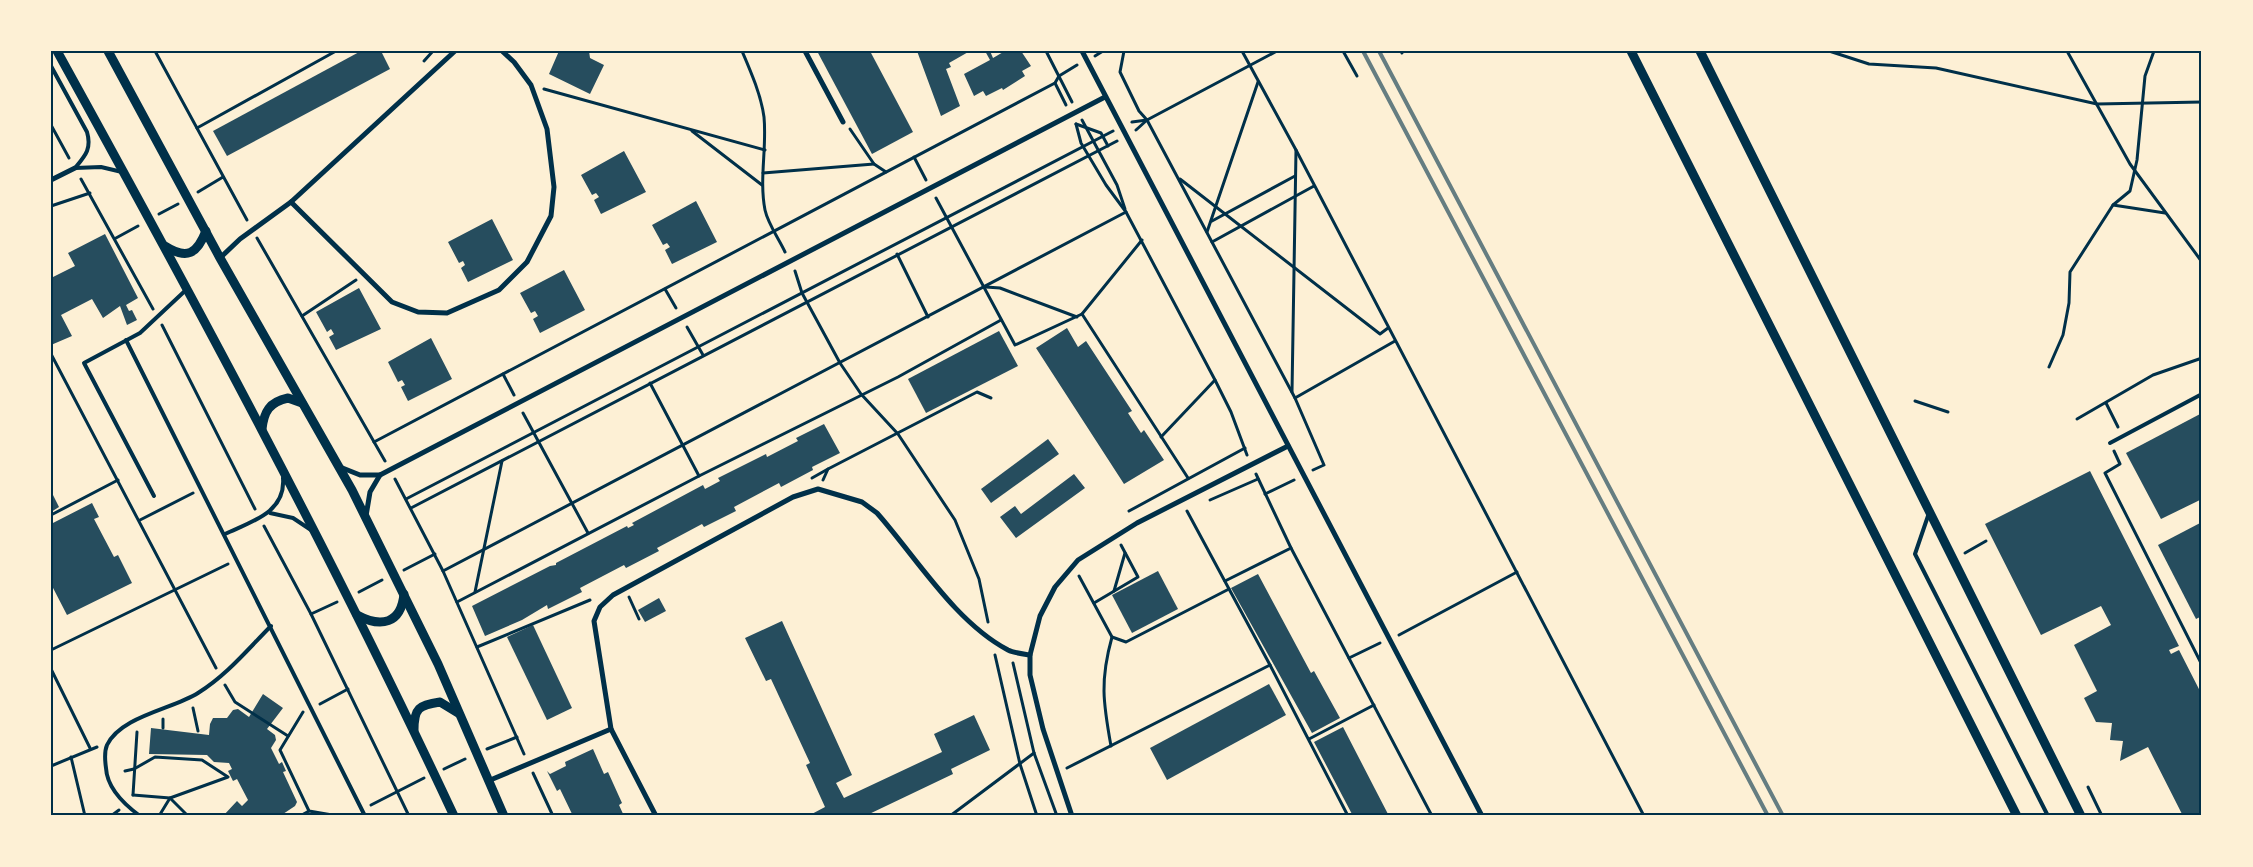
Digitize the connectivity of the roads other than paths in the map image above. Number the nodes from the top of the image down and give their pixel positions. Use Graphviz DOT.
graph roads {
  1 [pos="57,51"];
  2 [pos="108,51"];
  3 [pos="455,51"];
  4 [pos="502,51"];
  5 [pos="805,51"];
  6 [pos="1082,51"];
  7 [pos="1632,51"];
  8 [pos="1700,51"];
  9 [pos="51,66"];
  10 [pos="1105,97"];
  11 [pos="843,122"];
  12 [pos="75,168"];
  13 [pos="124,173"];
  14 [pos="51,180"];
  15 [pos="291,202"];
  16 [pos="206,231"];
  17 [pos="163,244"];
  18 [pos="220,258"];
  19 [pos="187,289"];
  20 [pos="126,340"];
  21 [pos="2202,394"];
  22 [pos="302,403"];
  23 [pos="262,429"];
  24 [pos="2110,443"];
  25 [pos="1288,446"];
  26 [pos="340,467"];
  27 [pos="282,470"];
  28 [pos="380,475"];
  29 [pos="154,496"];
  30 [pos="270,513"];
  31 [pos="1929,513"];
  32 [pos="366,516"];
  33 [pos="225,534"];
  34 [pos="316,534"];
  35 [pos="404,592"];
  36 [pos="356,615"];
  37 [pos="271,626"];
  38 [pos="1030,655"];
  39 [pos="458,713"];
  40 [pos="611,729"];
  41 [pos="414,733"];
  42 [pos="488,781"];
  43 [pos="140,816"];
  44 [pos="365,816"];
  45 [pos="454,816"];
  46 [pos="504,816"];
  47 [pos="656,816"];
  48 [pos="1072,816"];
  49 [pos="1482,816"];
  50 [pos="2017,816"];
  51 [pos="2048,816"];
  52 [pos="2081,816"];
  1 -- 13 [label="street"];
  2 -- 16 [label="street"];
  3 -- 15 [label="street"];
  4 -- 15 [label="street"];
  5 -- 11 [label="street"];
  6 -- 10 [label="street"];
  7 -- 50 [label="street"];
  8 -- 31 [label="street"];
  9 -- 12 [label="lane"];
  10 -- 25 [label="street"];
  10 -- 28 [label="street"];
  12 -- 13 [label="lane"];
  12 -- 14 [label="street"];
  13 -- 17 [label="street"];
  15 -- 18 [label="street"];
  16 -- 17 [label="street"];
  16 -- 18 [label="street"];
  17 -- 19 [label="street"];
  18 -- 22 [label="street"];
  19 -- 20 [label="lane"];
  19 -- 23 [label="street"];
  20 -- 29 [label="lane"];
  20 -- 33 [label="lane"];
  21 -- 24 [label="lane"];
  22 -- 23 [label="street"];
  22 -- 26 [label="street"];
  23 -- 27 [label="street"];
  25 -- 38 [label="street"];
  25 -- 49 [label="street"];
  26 -- 28 [label="street"];
  26 -- 32 [label="street"];
  27 -- 30 [label="lane"];
  27 -- 34 [label="street"];
  28 -- 32 [label="street"];
  30 -- 33 [label="lane"];
  30 -- 34 [label="lane"];
  31 -- 51 [label="lane"];
  31 -- 52 [label="street"];
  32 -- 35 [label="street"];
  33 -- 37 [label="lane"];
  34 -- 36 [label="street"];
  35 -- 36 [label="street"];
  35 -- 39 [label="street"];
  36 -- 41 [label="street"];
  37 -- 43 [label="lane"];
  37 -- 44 [label="lane"];
  38 -- 40 [label="street"];
  38 -- 48 [label="street"];
  39 -- 41 [label="street"];
  39 -- 42 [label="street"];
  40 -- 42 [label="street"];
  40 -- 47 [label="street"];
  41 -- 45 [label="street"];
  42 -- 46 [label="street"];
}
